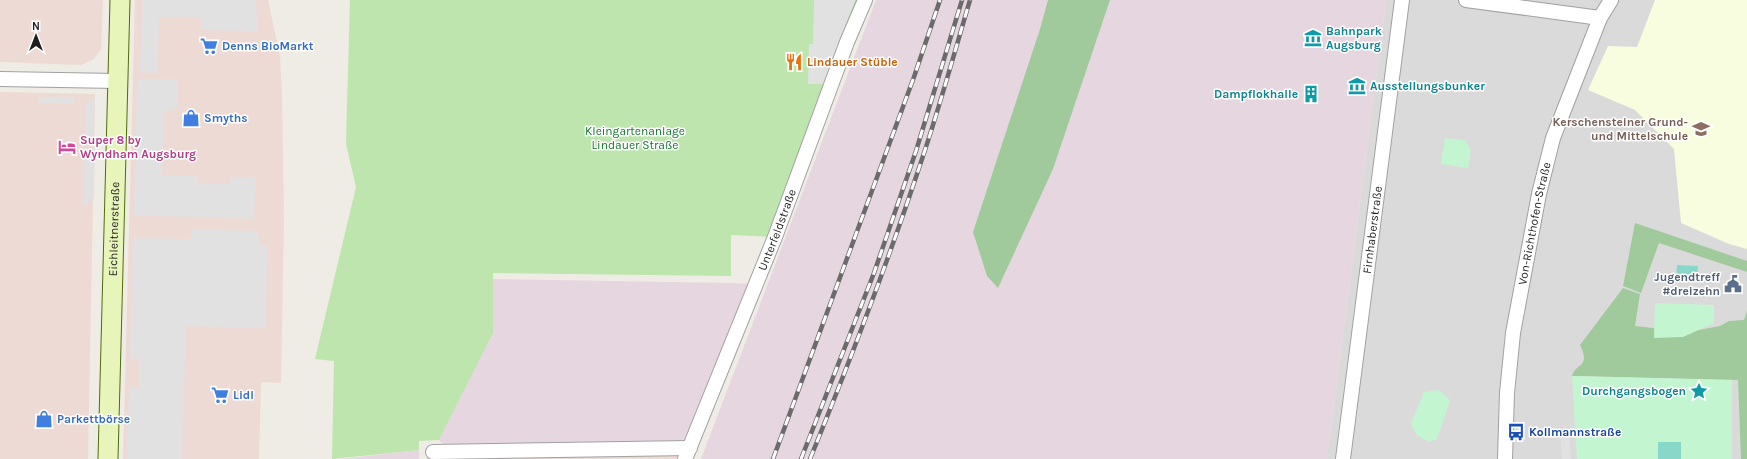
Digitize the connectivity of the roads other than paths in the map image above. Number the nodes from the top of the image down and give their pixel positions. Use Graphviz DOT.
graph roads {
  1 [pos="120,0"];
  2 [pos="865,0"];
  3 [pos="1402,0"];
  4 [pos="1466,0"];
  5 [pos="1611,0"];
  6 [pos="1600,18"];
  7 [pos="0,79"];
  8 [pos="118,81"];
  9 [pos="433,452"];
  10 [pos="688,453"];
  11 [pos="108,459"];
  12 [pos="1343,459"];
  13 [pos="1505,459"];
  1 -- 8 [label="main road, Eichleitnerstraße"];
  2 -- 10 [label="street, Unterfeldstraße"];
  3 -- 12 [label="street, Firnhaberstraße"];
  4 -- 6 [label="street"];
  5 -- 6 [label="street, Von-Richthofen-Straße"];
  6 -- 13 [label="street, Von-Richthofen-Straße"];
  7 -- 8 [label="street"];
  8 -- 11 [label="main road, Eichleitnerstraße"];
  9 -- 10 [label="street"];
}
